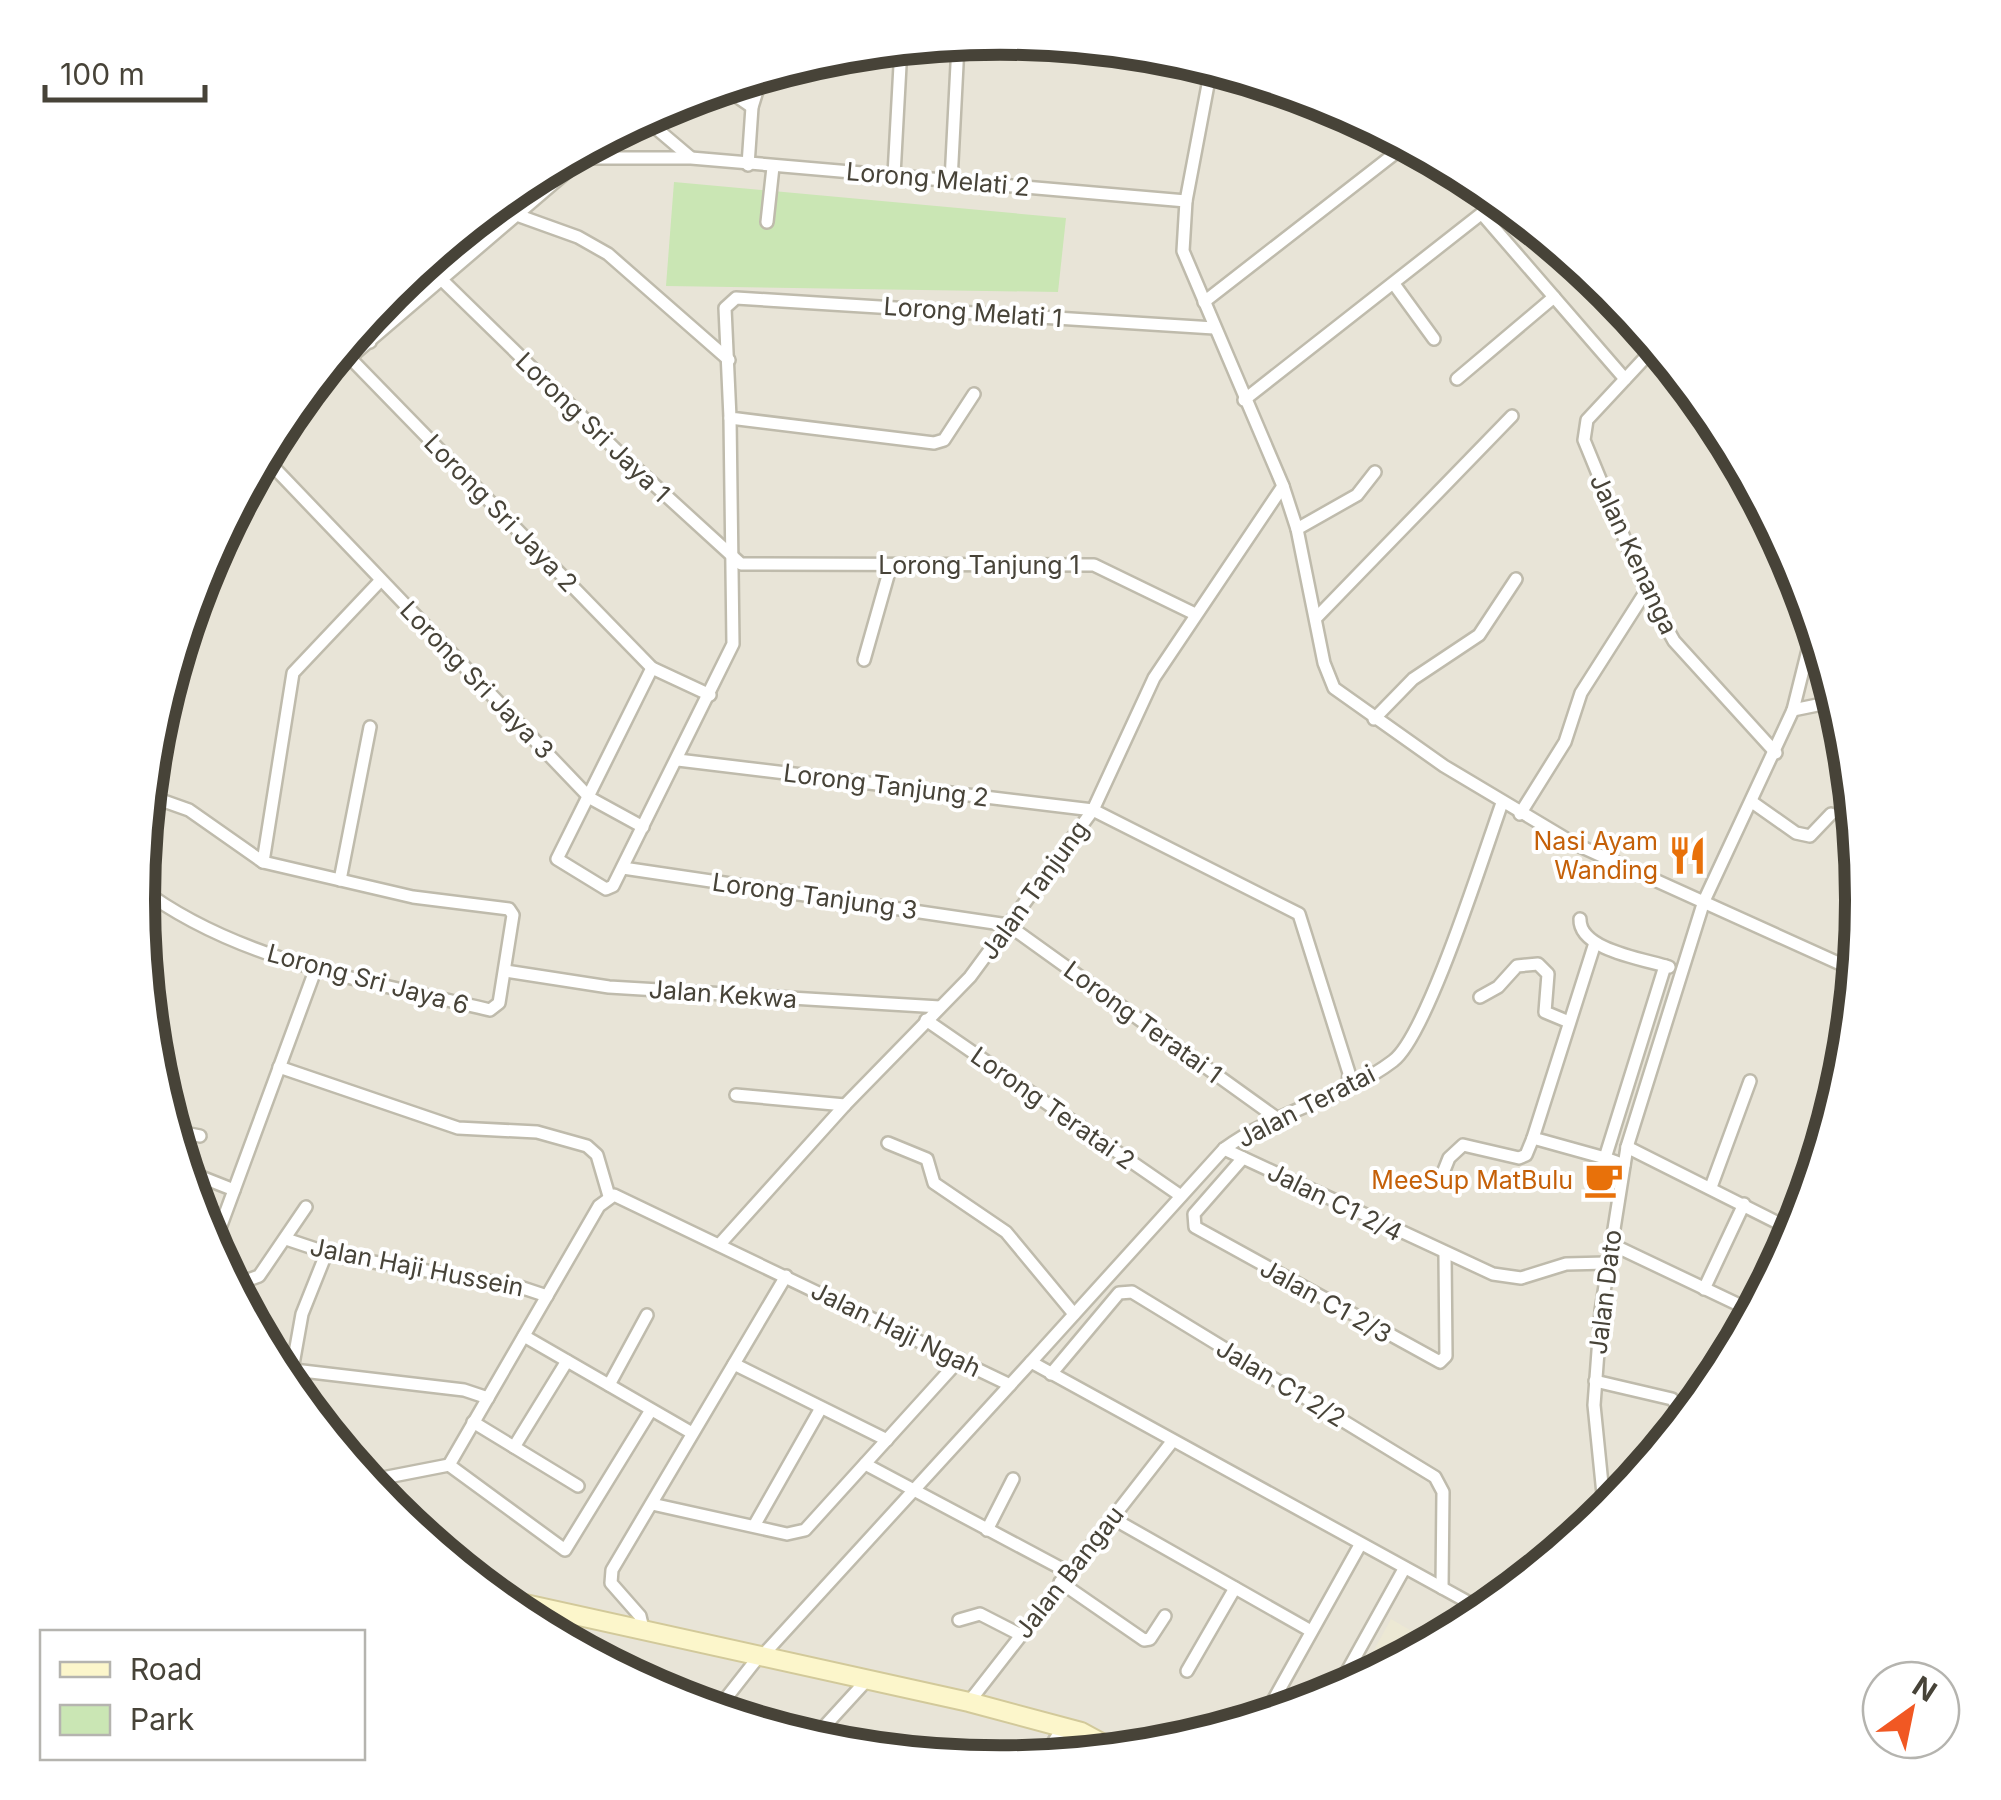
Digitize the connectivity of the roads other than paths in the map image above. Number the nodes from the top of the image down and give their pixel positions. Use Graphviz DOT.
graph roads {
  1 [pos="957,57"];
  2 [pos="900,61"];
  3 [pos="1213,82"];
  4 [pos="757,92"];
  5 [pos="738,97"];
  6 [pos="752,106"];
  7 [pos="657,128"];
  8 [pos="1395,153"];
  9 [pos="597,158"];
  10 [pos="692,158"];
  11 [pos="748,165"];
  12 [pos="772,166"];
  13 [pos="894,175"];
  14 [pos="951,181"];
  15 [pos="547,187"];
  16 [pos="1186,201"];
  17 [pos="1487,210"];
  18 [pos="514,214"];
  19 [pos="1482,214"];
  20 [pos="767,222"];
  21 [pos="469,244"];
  22 [pos="474,248"];
  23 [pos="441,279"];
  24 [pos="1394,284"];
  25 [pos="1554,296"];
  26 [pos="1204,302"];
  27 [pos="1214,328"];
  28 [pos="1434,339"];
  29 [pos="368,340"];
  30 [pos="370,342"];
  31 [pos="355,356"];
  32 [pos="1647,356"];
  33 [pos="351,359"];
  34 [pos="729,360"];
  35 [pos="1457,379"];
  36 [pos="1626,380"];
  37 [pos="974,394"];
  38 [pos="1244,400"];
  39 [pos="1512,416"];
  40 [pos="730,418"];
  41 [pos="275,468"];
  42 [pos="1376,472"];
  43 [pos="1284,486"];
  44 [pos="1297,529"];
  45 [pos="731,558"];
  46 [pos="891,565"];
  47 [pos="750,566"];
  48 [pos="1516,579"];
  49 [pos="381,580"];
  50 [pos="1646,591"];
  51 [pos="1195,614"];
  52 [pos="1317,617"];
  53 [pos="1808,651"];
  54 [pos="864,660"];
  55 [pos="652,668"];
  56 [pos="710,694"];
  57 [pos="1822,704"];
  58 [pos="1793,710"];
  59 [pos="1374,719"];
  60 [pos="370,727"];
  61 [pos="1776,754"];
  62 [pos="678,760"];
  63 [pos="590,798"];
  64 [pos="162,800"];
  65 [pos="1752,802"];
  66 [pos="1502,803"];
  67 [pos="1093,810"];
  68 [pos="1520,814"];
  69 [pos="1831,814"];
  70 [pos="643,827"];
  71 [pos="263,862"];
  72 [pos="623,868"];
  73 [pos="340,880"];
  74 [pos="155,898"];
  75 [pos="1704,901"];
  76 [pos="1580,918"];
  77 [pos="1008,925"];
  78 [pos="1595,943"];
  79 [pos="1843,965"];
  80 [pos="1665,966"];
  81 [pos="316,968"];
  82 [pos="1682,971"];
  83 [pos="506,972"];
  84 [pos="1480,996"];
  85 [pos="940,1008"];
  86 [pos="926,1020"];
  87 [pos="1570,1022"];
  88 [pos="280,1068"];
  89 [pos="1750,1081"];
  90 [pos="1348,1084"];
  91 [pos="736,1095"];
  92 [pos="844,1105"];
  93 [pos="1278,1118"];
  94 [pos="188,1134"];
  95 [pos="200,1136"];
  96 [pos="1533,1138"];
  97 [pos="888,1143"];
  98 [pos="1628,1148"];
  99 [pos="1224,1149"];
  100 [pos="1243,1158"];
  101 [pos="1605,1158"];
  102 [pos="1624,1166"];
  103 [pos="202,1177"];
  104 [pos="1439,1183"];
  105 [pos="1711,1187"];
  106 [pos="234,1190"];
  107 [pos="608,1190"];
  108 [pos="1180,1196"];
  109 [pos="1744,1204"];
  110 [pos="306,1207"];
  111 [pos="1781,1224"];
  112 [pos="221,1225"];
  113 [pos="286,1240"];
  114 [pos="719,1244"];
  115 [pos="1611,1244"];
  116 [pos="326,1254"];
  117 [pos="1445,1255"];
  118 [pos="1608,1264"];
  119 [pos="786,1276"];
  120 [pos="245,1278"];
  121 [pos="1704,1289"];
  122 [pos="538,1292"];
  123 [pos="1741,1306"];
  124 [pos="647,1314"];
  125 [pos="1074,1314"];
  126 [pos="524,1336"];
  127 [pos="960,1359"];
  128 [pos="293,1362"];
  129 [pos="567,1362"];
  130 [pos="1031,1362"];
  131 [pos="734,1364"];
  132 [pos="299,1371"];
  133 [pos="1051,1374"];
  134 [pos="1595,1381"];
  135 [pos="1010,1384"];
  136 [pos="609,1385"];
  137 [pos="480,1395"];
  138 [pos="1677,1406"];
  139 [pos="821,1408"];
  140 [pos="651,1410"];
  141 [pos="473,1422"];
  142 [pos="692,1433"];
  143 [pos="887,1440"];
  144 [pos="1171,1442"];
  145 [pos="514,1447"];
  146 [pos="865,1464"];
  147 [pos="449,1465"];
  148 [pos="383,1477"];
  149 [pos="1013,1480"];
  150 [pos="578,1486"];
  151 [pos="912,1491"];
  152 [pos="1603,1492"];
  153 [pos="652,1504"];
  154 [pos="1112,1518"];
  155 [pos="754,1526"];
  156 [pos="987,1530"];
  157 [pos="1360,1545"];
  158 [pos="1404,1568"];
  159 [pos="1064,1577"];
  160 [pos="1234,1588"];
  161 [pos="1442,1588"];
  162 [pos="1470,1603"];
  163 [pos="543,1610"];
  164 [pos="1165,1616"];
  165 [pos="959,1620"];
  166 [pos="643,1629"];
  167 [pos="1311,1631"];
  168 [pos="1020,1634"];
  169 [pos="762,1655"];
  170 [pos="1348,1670"];
  171 [pos="1187,1671"];
  172 [pos="866,1681"];
  173 [pos="726,1699"];
  174 [pos="1274,1699"];
  175 [pos="969,1702"];
  176 [pos="825,1726"];
  177 [pos="1064,1726"];
  178 [pos="1092,1740"];
  179 [pos="1053,1743"];
  1 -- 14 [label="street"];
  2 -- 13 [label="street"];
  3 -- 16 [label="street"];
  4 -- 6 [label="street"];
  5 -- 6 [label="street"];
  6 -- 11 [label="street"];
  7 -- 10 [label="street"];
  8 -- 26 [label="street"];
  9 -- 10 [label="street, Lorong Melati 2"];
  10 -- 11 [label="street, Lorong Melati 2"];
  11 -- 12 [label="street, Lorong Melati 2"];
  12 -- 13 [label="street, Lorong Melati 2"];
  12 -- 20 [label="street"];
  13 -- 14 [label="street, Lorong Melati 2"];
  14 -- 16 [label="street, Lorong Melati 2"];
  15 -- 18 [label="street, Lorong Melati 2"];
  16 -- 26 [label="street"];
  17 -- 19 [label="street"];
  18 -- 22 [label="street, Lorong Melati 2"];
  18 -- 34 [label="street"];
  19 -- 24 [label="street"];
  19 -- 25 [label="street"];
  21 -- 22 [label="street"];
  22 -- 23 [label="street, Lorong Melati 2"];
  23 -- 30 [label="street, Lorong Melati 2"];
  23 -- 45 [label="street, Lorong Sri Jaya 1"];
  24 -- 28 [label="street"];
  24 -- 38 [label="street"];
  25 -- 35 [label="street"];
  25 -- 36 [label="street"];
  26 -- 27 [label="street"];
  27 -- 34 [label="street, Lorong Melati 1"];
  27 -- 38 [label="street"];
  29 -- 30 [label="street"];
  30 -- 31 [label="street, Lorong Melati 2"];
  32 -- 36 [label="street, Jalan Kenanga"];
  33 -- 55 [label="street, Lorong Sri Jaya 2"];
  34 -- 40 [label="street"];
  36 -- 50 [label="street, Jalan Kenanga"];
  37 -- 40 [label="street"];
  38 -- 43 [label="street"];
  39 -- 52 [label="street"];
  40 -- 45 [label="street"];
  41 -- 49 [label="street, Lorong Sri Jaya 3"];
  42 -- 44 [label="street"];
  43 -- 44 [label="street"];
  43 -- 51 [label="street, Jalan Tanjung"];
  44 -- 52 [label="street"];
  45 -- 47 [label="street, Lorong Sri Jaya 1"];
  45 -- 56 [label="street"];
  46 -- 47 [label="street, Lorong Tanjung 1"];
  46 -- 51 [label="street, Lorong Tanjung 1"];
  46 -- 54 [label="street"];
  48 -- 59 [label="street"];
  49 -- 63 [label="street, Lorong Sri Jaya 3"];
  49 -- 71 [label="street"];
  50 -- 61 [label="street, Jalan Kenanga"];
  50 -- 68 [label="street"];
  51 -- 67 [label="street, Jalan Tanjung"];
  52 -- 59 [label="street"];
  53 -- 58 [label="street, Jalan Dato"];
  55 -- 56 [label="street"];
  55 -- 63 [label="street"];
  56 -- 62 [label="street"];
  57 -- 58 [label="street"];
  58 -- 61 [label="street, Jalan Dato"];
  59 -- 66 [label="street"];
  60 -- 73 [label="street"];
  61 -- 65 [label="street, Jalan Dato"];
  62 -- 67 [label="street, Lorong Tanjung 2"];
  62 -- 70 [label="street"];
  63 -- 70 [label="street, Lorong Sri Jaya 3"];
  63 -- 72 [label="street"];
  64 -- 71 [label="street, Lorong Sri Jaya 6"];
  65 -- 69 [label="street"];
  65 -- 75 [label="street, Jalan Dato"];
  66 -- 68 [label="street"];
  66 -- 90 [label="street, Jalan Teratai"];
  67 -- 77 [label="street, Jalan Tanjung"];
  67 -- 90 [label="street, Lorong Tanjung 2"];
  68 -- 75 [label="street"];
  70 -- 72 [label="street"];
  71 -- 73 [label="street, Lorong Sri Jaya 6"];
  72 -- 77 [label="street, Lorong Tanjung 3"];
  73 -- 83 [label="street, Lorong Sri Jaya 6"];
  74 -- 81 [label="street, Lorong Sri Jaya 6"];
  75 -- 79 [label="street"];
  75 -- 82 [label="street, Jalan Dato"];
  76 -- 78 [label="street"];
  77 -- 85 [label="street, Jalan Tanjung"];
  77 -- 93 [label="street, Lorong Teratai 1"];
  78 -- 80 [label="street"];
  78 -- 87 [label="street"];
  80 -- 82 [label="street"];
  80 -- 101 [label="street"];
  81 -- 83 [label="street, Lorong Sri Jaya 6"];
  81 -- 88 [label="street"];
  82 -- 98 [label="street, Jalan Dato"];
  83 -- 85 [label="street, Jalan Kekwa"];
  84 -- 87 [label="street"];
  85 -- 86 [label="street, Jalan Tanjung"];
  86 -- 92 [label="street, Jalan Tanjung"];
  86 -- 108 [label="street, Lorong Teratai 2"];
  87 -- 96 [label="street"];
  88 -- 106 [label="street"];
  88 -- 107 [label="street"];
  89 -- 105 [label="street"];
  90 -- 93 [label="street, Jalan Teratai"];
  91 -- 92 [label="street"];
  92 -- 114 [label="street, Jalan Tanjung"];
  93 -- 99 [label="street, Jalan Teratai"];
  94 -- 95 [label="street"];
  96 -- 101 [label="street"];
  96 -- 104 [label="street"];
  97 -- 125 [label="street"];
  98 -- 102 [label="street, Jalan Dato"];
  98 -- 105 [label="street"];
  99 -- 100 [label="street, Jalan C1 2/4"];
  99 -- 108 [label="street, Jalan Teratai"];
  100 -- 117 [label="street, Jalan C1 2/4"];
  100 -- 117 [label="street, Jalan C1 2/3"];
  101 -- 102 [label="street"];
  102 -- 115 [label="street, Jalan Dato"];
  103 -- 106 [label="street"];
  105 -- 109 [label="street"];
  106 -- 112 [label="street"];
  107 -- 114 [label="street, Jalan Haji Ngah"];
  107 -- 122 [label="street"];
  108 -- 125 [label="street, Jalan Teratai"];
  109 -- 111 [label="street"];
  109 -- 121 [label="street"];
  110 -- 113 [label="street"];
  113 -- 116 [label="street, Jalan Haji Hussein"];
  113 -- 120 [label="street"];
  114 -- 119 [label="street, Jalan Haji Ngah"];
  115 -- 118 [label="street, Jalan Dato"];
  115 -- 121 [label="street"];
  116 -- 122 [label="street, Jalan Haji Hussein"];
  116 -- 128 [label="street"];
  117 -- 118 [label="street, Jalan C1 2/4"];
  118 -- 134 [label="street, Jalan Dato"];
  119 -- 127 [label="street, Jalan Haji Ngah"];
  119 -- 131 [label="street"];
  121 -- 123 [label="street"];
  122 -- 126 [label="street"];
  124 -- 136 [label="street"];
  125 -- 130 [label="street, Jalan Teratai"];
  126 -- 129 [label="street"];
  126 -- 137 [label="street"];
  127 -- 135 [label="street, Jalan Haji Ngah"];
  127 -- 143 [label="street"];
  129 -- 136 [label="street"];
  129 -- 145 [label="street"];
  130 -- 133 [label="street"];
  130 -- 135 [label="street, Jalan Haji Ngah"];
  131 -- 139 [label="street"];
  131 -- 142 [label="street"];
  132 -- 137 [label="street"];
  133 -- 144 [label="street"];
  133 -- 161 [label="street, Jalan C1 2/2"];
  134 -- 138 [label="street"];
  134 -- 152 [label="street, Jalan Dato"];
  135 -- 151 [label="street"];
  136 -- 140 [label="street"];
  137 -- 141 [label="street"];
  139 -- 143 [label="street"];
  139 -- 155 [label="street"];
  140 -- 142 [label="street"];
  140 -- 147 [label="street"];
  141 -- 145 [label="street"];
  141 -- 147 [label="street"];
  142 -- 153 [label="street"];
  143 -- 146 [label="street"];
  144 -- 154 [label="street, Jalan Bangau"];
  144 -- 157 [label="street"];
  145 -- 150 [label="street"];
  146 -- 151 [label="street"];
  146 -- 155 [label="street"];
  147 -- 148 [label="street"];
  149 -- 156 [label="street"];
  151 -- 156 [label="street"];
  151 -- 169 [label="street"];
  153 -- 155 [label="street"];
  153 -- 166 [label="street"];
  154 -- 159 [label="street, Jalan Bangau"];
  154 -- 160 [label="street"];
  156 -- 159 [label="street"];
  157 -- 158 [label="street"];
  157 -- 167 [label="street"];
  158 -- 161 [label="street"];
  158 -- 170 [label="street"];
  159 -- 164 [label="street"];
  159 -- 168 [label="street, Jalan Bangau"];
  160 -- 167 [label="street"];
  160 -- 171 [label="street"];
  161 -- 162 [label="street"];
  163 -- 166 [label="main road"];
  165 -- 168 [label="street"];
  166 -- 169 [label="main road"];
  167 -- 174 [label="street"];
  168 -- 175 [label="street, Jalan Bangau"];
  169 -- 172 [label="main road"];
  169 -- 173 [label="street"];
  172 -- 175 [label="main road"];
  172 -- 176 [label="street"];
  175 -- 177 [label="main road"];
  177 -- 178 [label="main road"];
  177 -- 179 [label="street"];
}
